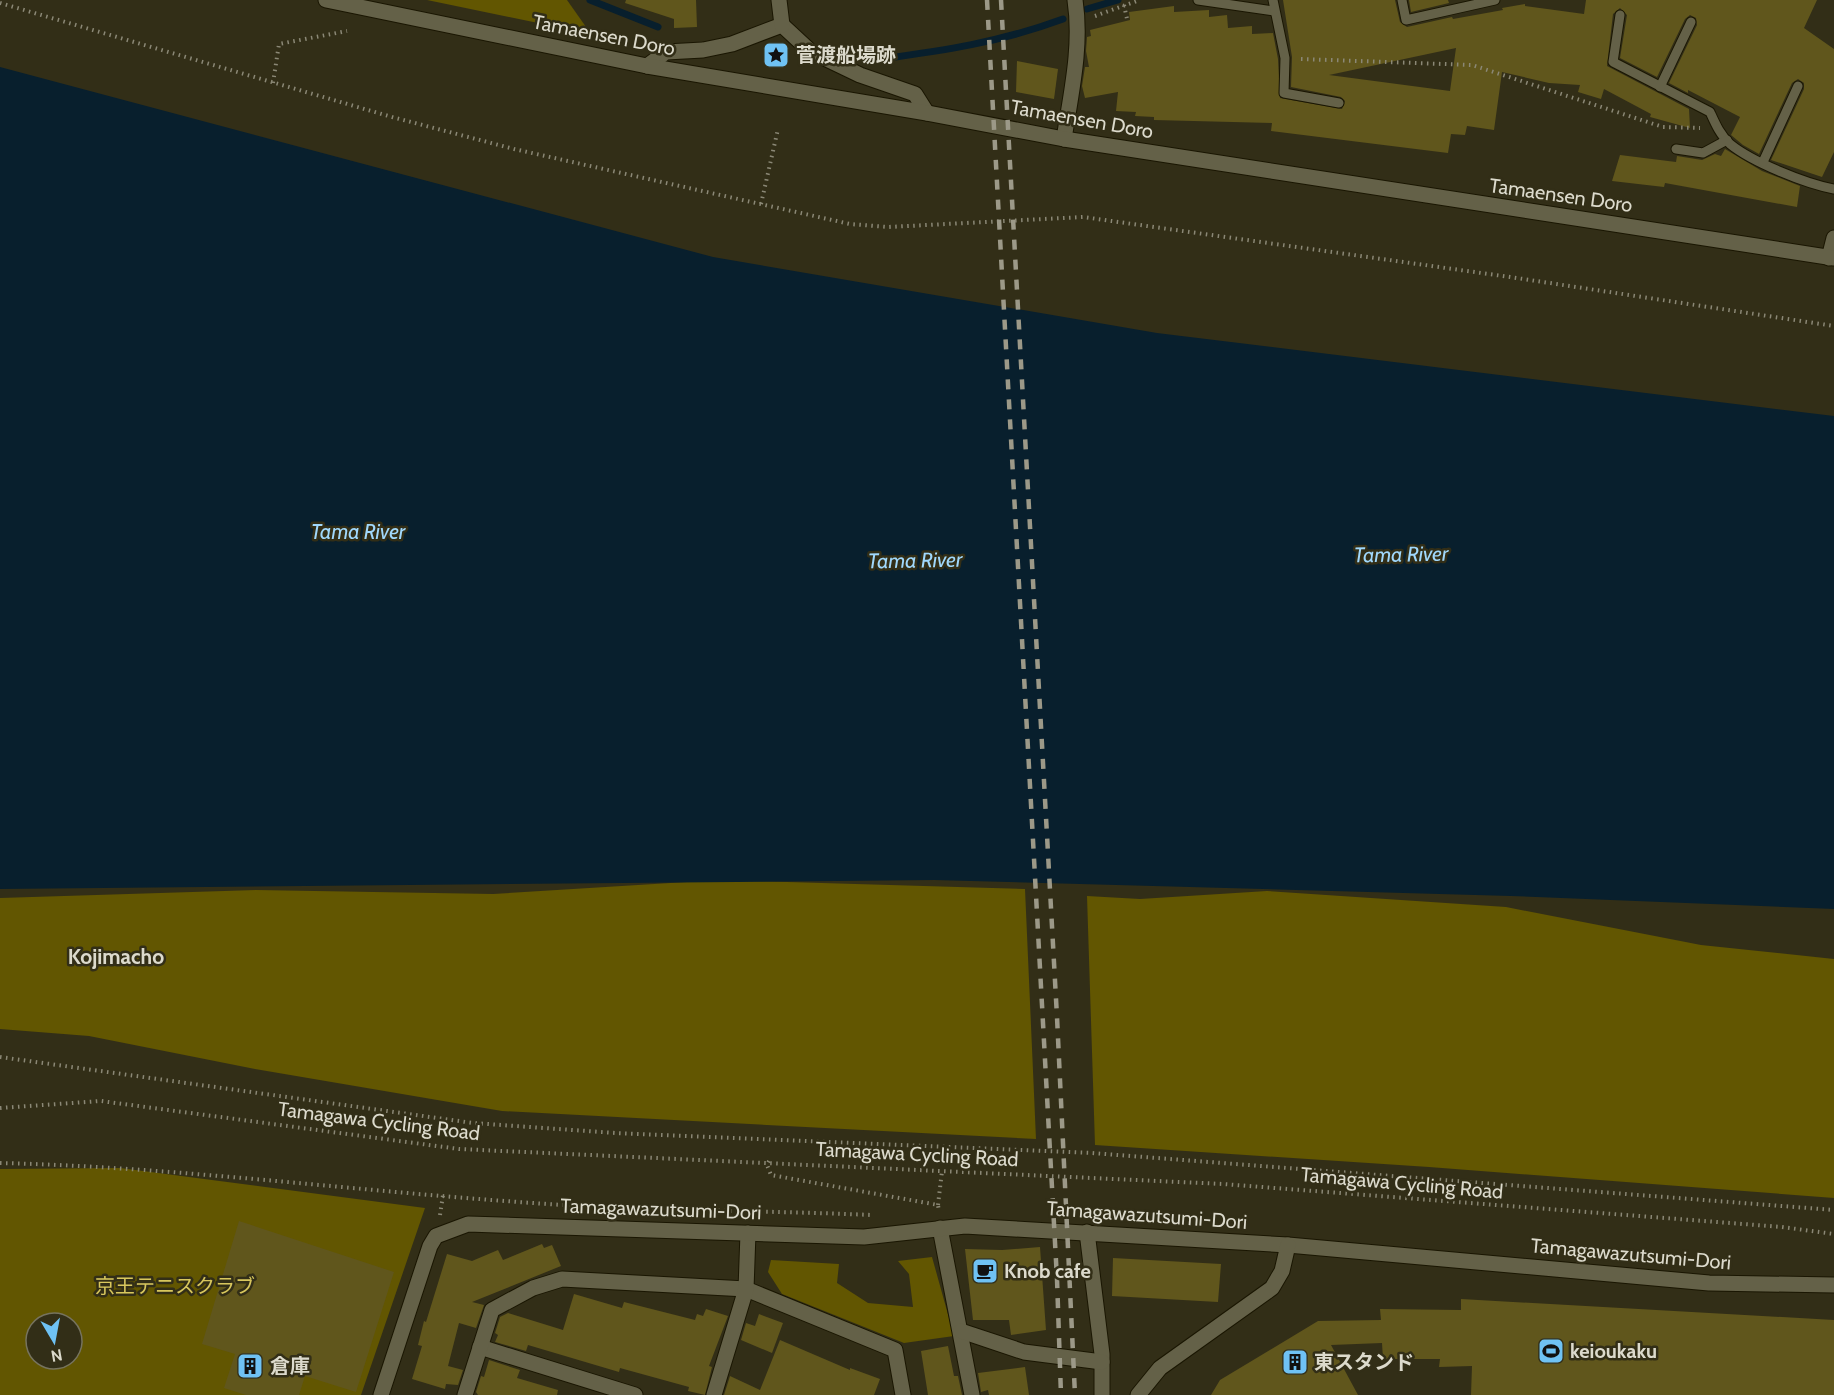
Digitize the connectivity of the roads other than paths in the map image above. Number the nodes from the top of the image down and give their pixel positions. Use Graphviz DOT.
graph roads {
  1 [pos="327,0"];
  2 [pos="779,0"];
  3 [pos="1075,0"];
  4 [pos="1198,0"];
  5 [pos="1273,0"];
  6 [pos="1402,0"];
  7 [pos="1495,0"];
  8 [pos="1274,11"];
  9 [pos="1620,15"];
  10 [pos="1692,22"];
  11 [pos="782,25"];
  12 [pos="647,66"];
  13 [pos="1798,86"];
  14 [pos="1660,87"];
  15 [pos="1339,103"];
  16 [pos="927,113"];
  17 [pos="1064,139"];
  18 [pos="1727,140"];
  19 [pos="1676,149"];
  20 [pos="1763,162"];
  21 [pos="1834,189"];
  22 [pos="1834,238"];
  23 [pos="1832,258"];
  24 [pos="940,1228"];
  25 [pos="1087,1232"];
  26 [pos="748,1233"];
  27 [pos="1288,1245"];
  28 [pos="1834,1285"];
  29 [pos="746,1289"];
  30 [pos="961,1331"];
  31 [pos="480,1347"];
  32 [pos="1102,1362"];
  33 [pos="381,1395"];
  34 [pos="465,1395"];
  35 [pos="634,1395"];
  36 [pos="714,1395"];
  37 [pos="903,1395"];
  38 [pos="972,1395"];
  39 [pos="1102,1395"];
  40 [pos="1138,1395"];
  1 -- 12 [label="street, Tamaensen Doro"];
  2 -- 11 [label="street"];
  3 -- 17 [label="street"];
  4 -- 8 [label="lane"];
  5 -- 8 [label="lane"];
  6 -- 7 [label="lane"];
  8 -- 15 [label="lane"];
  9 -- 14 [label="lane"];
  10 -- 14 [label="lane"];
  11 -- 12 [label="street"];
  11 -- 16 [label="street"];
  12 -- 16 [label="street, Tamaensen Doro"];
  13 -- 20 [label="lane"];
  14 -- 18 [label="lane"];
  16 -- 17 [label="street, Tamaensen Doro"];
  17 -- 23 [label="street, Tamaensen Doro"];
  18 -- 19 [label="lane"];
  18 -- 20 [label="lane"];
  20 -- 21 [label="lane"];
  22 -- 23 [label="street"];
  24 -- 25 [label="street, Tamagawazutsumi-Dori"];
  24 -- 26 [label="street, Tamagawazutsumi-Dori"];
  24 -- 30 [label="street"];
  25 -- 27 [label="street, Tamagawazutsumi-Dori"];
  25 -- 32 [label="street"];
  26 -- 29 [label="street"];
  26 -- 33 [label="street, Tamagawazutsumi-Dori"];
  27 -- 28 [label="street, Tamagawazutsumi-Dori"];
  27 -- 40 [label="street"];
  29 -- 31 [label="street"];
  29 -- 36 [label="street"];
  29 -- 37 [label="street"];
  30 -- 32 [label="street"];
  30 -- 38 [label="street"];
  31 -- 34 [label="street"];
  31 -- 35 [label="street"];
  32 -- 39 [label="street"];
}
